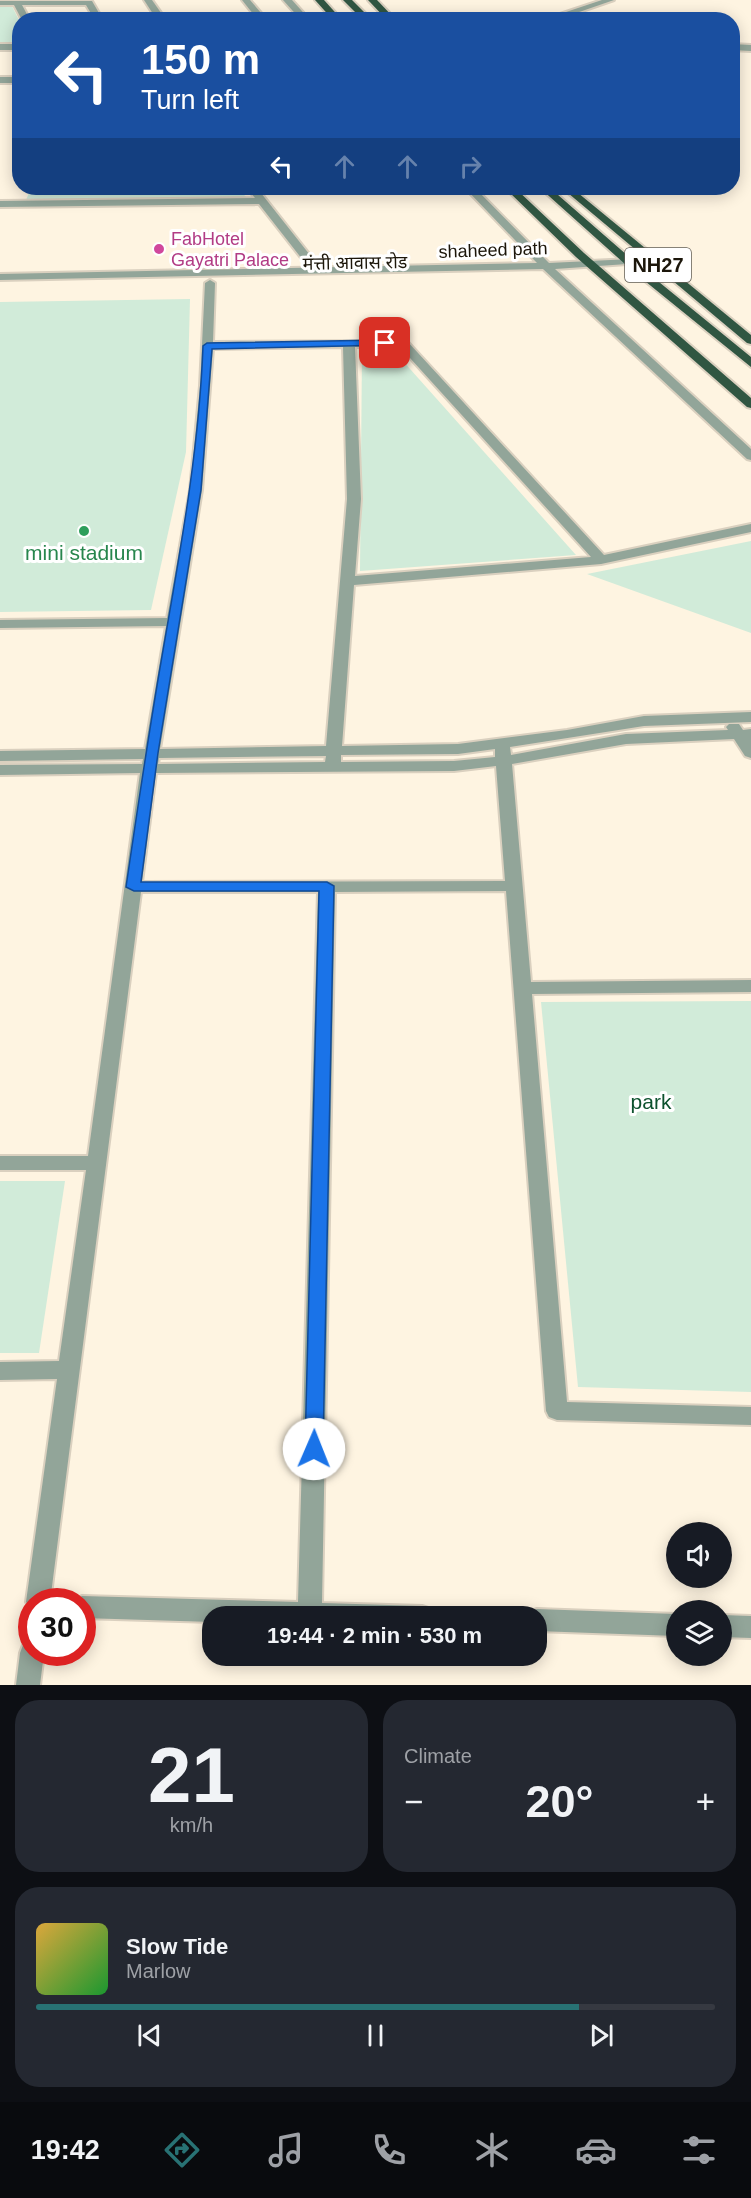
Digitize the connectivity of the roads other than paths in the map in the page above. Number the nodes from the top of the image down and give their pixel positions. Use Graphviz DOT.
graph roads {
  1 [pos="246,0"];
  2 [pos="287,0"];
  3 [pos="319,0"];
  4 [pos="347,0"];
  5 [pos="372,0"];
  6 [pos="610,0"];
  7 [pos="0,3"];
  8 [pos="17,3"];
  9 [pos="22,12"];
  10 [pos="94,12"];
  11 [pos="256,12"];
  12 [pos="298,12"];
  13 [pos="330,12"];
  14 [pos="360,12"];
  15 [pos="384,12"];
  16 [pos="572,12"];
  17 [pos="257,195"];
  18 [pos="477,195"];
  19 [pos="517,195"];
  20 [pos="553,195"];
  21 [pos="575,195"];
  22 [pos="262,201"];
  23 [pos="0,204"];
  24 [pos="627,261"];
  25 [pos="589,262"];
  26 [pos="546,266"];
  27 [pos="317,271"];
  28 [pos="639,271"];
  29 [pos="602,273"];
  30 [pos="555,274"];
  31 [pos="0,277"];
  32 [pos="74,281"];
  33 [pos="210,283"];
  34 [pos="0,287"];
  35 [pos="751,341"];
  36 [pos="349,343"];
  37 [pos="207,346"];
  38 [pos="751,363"];
  39 [pos="751,404"];
  40 [pos="751,456"];
  41 [pos="751,528"];
  42 [pos="601,560"];
  43 [pos="348,581"];
  44 [pos="174,622"];
  45 [pos="0,624"];
  46 [pos="730,717"];
  47 [pos="751,717"];
  48 [pos="744,735"];
  49 [pos="503,752"];
  50 [pos="751,753"];
  51 [pos="0,756"];
  52 [pos="333,759"];
  53 [pos="150,761"];
  54 [pos="0,770"];
  55 [pos="327,886"];
  56 [pos="514,886"];
  57 [pos="134,887"];
  58 [pos="751,986"];
  59 [pos="522,988"];
  60 [pos="0,1163"];
  61 [pos="96,1163"];
  62 [pos="69,1370"];
  63 [pos="0,1371"];
  64 [pos="751,1416"];
  65 [pos="40,1588"];
  66 [pos="96,1606"];
  67 [pos="310,1606"];
  68 [pos="202,1610"];
  69 [pos="547,1620"];
  70 [pos="666,1625"];
  71 [pos="732,1626"];
  72 [pos="751,1627"];
  73 [pos="30,1666"];
  74 [pos="28,1685"];
  1 -- 11 [label="street"];
  2 -- 12 [label="street"];
  3 -- 13 [label="highway"];
  4 -- 14 [label="highway"];
  5 -- 15 [label="highway"];
  6 -- 16 [label="street"];
  7 -- 8 [label="street"];
  8 -- 9 [label="street"];
  8 -- 10 [label="street"];
  17 -- 22 [label="street"];
  18 -- 26 [label="street"];
  19 -- 25 [label="highway, NH27"];
  20 -- 24 [label="highway"];
  21 -- 35 [label="highway, NH27"];
  22 -- 23 [label="street"];
  22 -- 27 [label="street"];
  24 -- 25 [label="street, shaheed path"];
  24 -- 28 [label="highway"];
  25 -- 26 [label="street, shaheed path"];
  25 -- 29 [label="highway, NH27"];
  26 -- 27 [label="street, shaheed path"];
  26 -- 30 [label="street"];
  27 -- 32 [label="street, shaheed path"];
  28 -- 29 [label="highway, मंत्ती आवास रोड"];
  28 -- 38 [label="highway, NH27"];
  29 -- 30 [label="street, मंत्ती आवास रोड"];
  29 -- 39 [label="highway"];
  30 -- 33 [label="street, मंत्ती आवास रोड"];
  30 -- 40 [label="street"];
  31 -- 32 [label="street, shaheed path"];
  32 -- 33 [label="street, मंत्ती आवास रोड"];
  32 -- 34 [label="street, मंत्ती आवास रोड"];
  33 -- 37 [label="street"];
  36 -- 37 [label="street"];
  36 -- 42 [label="street"];
  36 -- 43 [label="street"];
  37 -- 44 [label="street"];
  41 -- 42 [label="street"];
  42 -- 43 [label="street"];
  43 -- 52 [label="street"];
  44 -- 45 [label="street"];
  44 -- 53 [label="street"];
  46 -- 47 [label="street"];
  46 -- 48 [label="street"];
  46 -- 49 [label="street"];
  48 -- 49 [label="street"];
  48 -- 50 [label="street"];
  49 -- 52 [label="street"];
  49 -- 56 [label="street"];
  51 -- 53 [label="street"];
  52 -- 53 [label="street"];
  53 -- 54 [label="street"];
  53 -- 57 [label="street"];
  55 -- 56 [label="street"];
  55 -- 57 [label="street"];
  55 -- 67 [label="street"];
  56 -- 59 [label="street"];
  57 -- 61 [label="street"];
  58 -- 59 [label="street"];
  59 -- 64 [label="street"];
  60 -- 61 [label="street"];
  61 -- 62 [label="street"];
  62 -- 63 [label="street"];
  62 -- 65 [label="street"];
  66 -- 68 [label="street"];
  69 -- 70 [label="street"];
  71 -- 72 [label="street"];
  73 -- 74 [label="street"];
}
